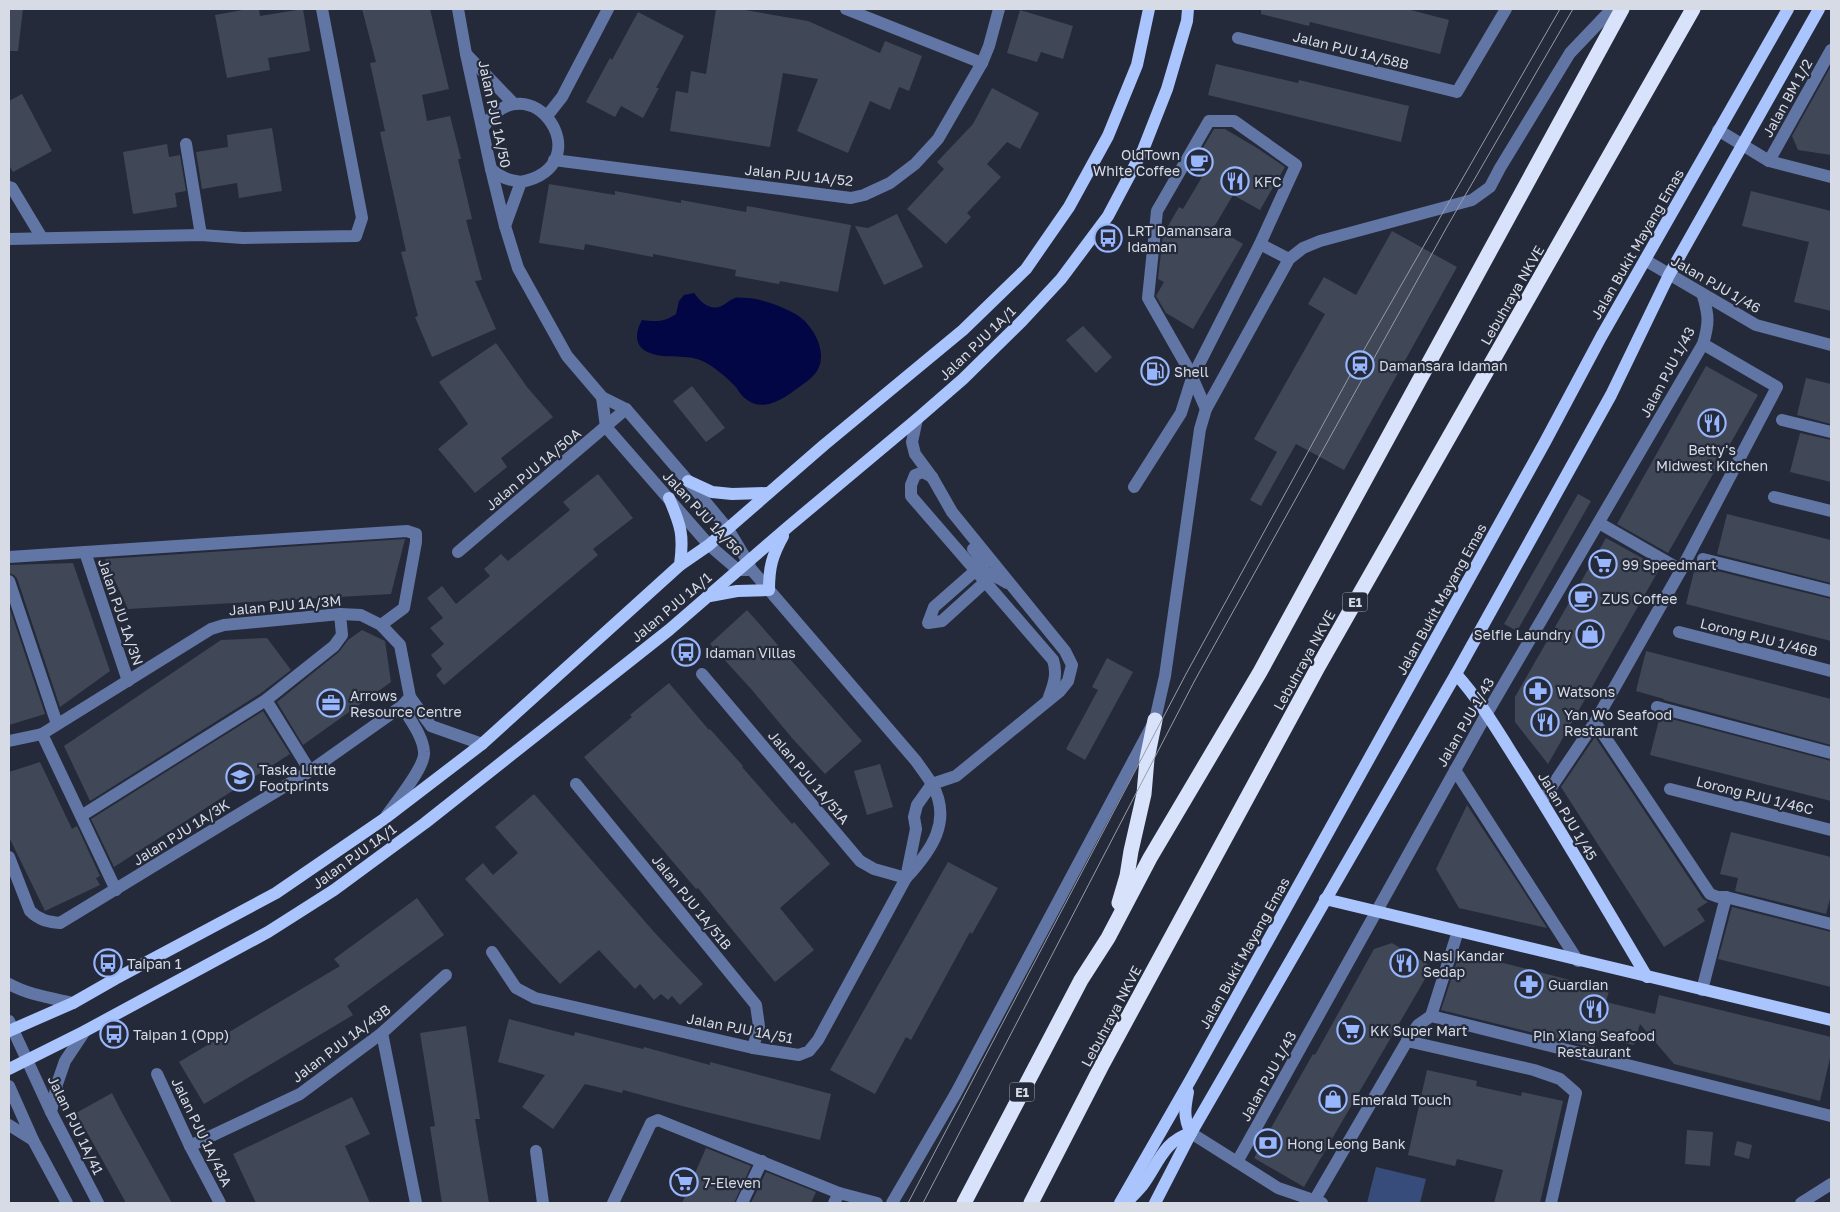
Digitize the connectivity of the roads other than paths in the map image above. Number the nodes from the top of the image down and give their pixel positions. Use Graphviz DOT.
graph roads {
  1 [pos="322,9"];
  2 [pos="458,9"];
  3 [pos="608,9"];
  4 [pos="846,9"];
  5 [pos="999,9"];
  6 [pos="1150,9"];
  7 [pos="1188,9"];
  8 [pos="1506,9"];
  9 [pos="1612,9"];
  10 [pos="1622,9"];
  11 [pos="1693,9"];
  12 [pos="1788,9"];
  13 [pos="1819,9"];
  14 [pos="1238,38"];
  15 [pos="1831,50"];
  16 [pos="466,54"];
  17 [pos="982,62"];
  18 [pos="514,104"];
  19 [pos="547,116"];
  20 [pos="483,128"];
  21 [pos="1718,130"];
  22 [pos="186,144"];
  23 [pos="1741,144"];
  24 [pos="554,160"];
  25 [pos="1768,161"];
  26 [pos="491,169"];
  27 [pos="1831,177"];
  28 [pos="522,182"];
  29 [pos="9,187"];
  30 [pos="505,226"];
  31 [pos="201,235"];
  32 [pos="42,238"];
  33 [pos="9,239"];
  34 [pos="1260,244"];
  35 [pos="1289,259"];
  36 [pos="1645,260"];
  37 [pos="1669,275"];
  38 [pos="1704,296"];
  39 [pos="1703,344"];
  40 [pos="1831,344"];
  41 [pos="1192,378"];
  42 [pos="602,397"];
  43 [pos="626,409"];
  44 [pos="1206,409"];
  45 [pos="917,419"];
  46 [pos="1782,420"];
  47 [pos="606,427"];
  48 [pos="1831,432"];
  49 [pos="932,477"];
  50 [pos="688,481"];
  51 [pos="1134,488"];
  52 [pos="768,493"];
  53 [pos="1774,497"];
  54 [pos="669,498"];
  55 [pos="1831,511"];
  56 [pos="952,512"];
  57 [pos="1599,523"];
  58 [pos="788,527"];
  59 [pos="728,529"];
  60 [pos="709,545"];
  61 [pos="85,552"];
  62 [pos="458,552"];
  63 [pos="9,557"];
  64 [pos="1703,559"];
  65 [pos="680,565"];
  66 [pos="745,567"];
  67 [pos="1681,570"];
  68 [pos="981,575"];
  69 [pos="9,581"];
  70 [pos="1013,586"];
  71 [pos="769,590"];
  72 [pos="1831,591"];
  73 [pos="709,596"];
  74 [pos="340,614"];
  75 [pos="381,625"];
  76 [pos="1679,632"];
  77 [pos="1831,671"];
  78 [pos="702,674"];
  79 [pos="1456,674"];
  80 [pos="128,681"];
  81 [pos="266,700"];
  82 [pos="1048,700"];
  83 [pos="406,702"];
  84 [pos="1657,708"];
  85 [pos="1486,713"];
  86 [pos="1155,720"];
  87 [pos="1595,722"];
  88 [pos="57,724"];
  89 [pos="42,734"];
  90 [pos="9,741"];
  91 [pos="482,744"];
  92 [pos="1831,753"];
  93 [pos="1455,770"];
  94 [pos="310,771"];
  95 [pos="576,784"];
  96 [pos="932,784"];
  97 [pos="1670,789"];
  98 [pos="1542,800"];
  99 [pos="81,816"];
  100 [pos="384,819"];
  101 [pos="1831,830"];
  102 [pos="9,857"];
  103 [pos="906,878"];
  104 [pos="116,890"];
  105 [pos="1726,897"];
  106 [pos="1325,899"];
  107 [pos="1376,912"];
  108 [pos="1831,924"];
  109 [pos="1458,931"];
  110 [pos="1108,938"];
  111 [pos="492,952"];
  112 [pos="1578,961"];
  113 [pos="446,975"];
  114 [pos="1647,977"];
  115 [pos="9,984"];
  116 [pos="1702,990"];
  117 [pos="73,1003"];
  118 [pos="1431,1016"];
  119 [pos="1831,1020"];
  120 [pos="10,1027"];
  121 [pos="85,1031"];
  122 [pos="382,1033"];
  123 [pos="1407,1041"];
  124 [pos="753,1048"];
  125 [pos="28,1059"];
  126 [pos="9,1069"];
  127 [pos="158,1074"];
  128 [pos="1191,1080"];
  129 [pos="9,1086"];
  130 [pos="51,1112"];
  131 [pos="1831,1116"];
  132 [pos="9,1125"];
  133 [pos="1190,1133"];
  134 [pos="33,1140"];
  135 [pos="190,1146"];
  136 [pos="536,1151"];
  137 [pos="762,1162"];
  138 [pos="1237,1162"];
  139 [pos="1831,1184"];
  140 [pos="837,1198"];
  141 [pos="1318,1202"];
  142 [pos="67,1203"];
  143 [pos="98,1203"];
  144 [pos="220,1203"];
  145 [pos="416,1203"];
  146 [pos="543,1203"];
  147 [pos="613,1203"];
  148 [pos="742,1203"];
  149 [pos="877,1203"];
  150 [pos="892,1203"];
  151 [pos="964,1203"];
  152 [pos="1031,1203"];
  153 [pos="1120,1203"];
  154 [pos="1126,1203"];
  155 [pos="1155,1203"];
  156 [pos="1551,1203"];
  157 [pos="1801,1203"];
  1 -- 31 [label="street"];
  2 -- 16 [label="street, Jalan PJU 1A/50"];
  3 -- 19 [label="street"];
  4 -- 17 [label="street"];
  5 -- 17 [label="street, Jalan PJU 1A/52"];
  6 -- 52 [label="main road, Jalan PJU 1A/1"];
  7 -- 45 [label="main road, Jalan PJU 1A/1"];
  8 -- 14 [label="street, Jalan PJU 1A/58B"];
  9 -- 35 [label="street"];
  10 -- 110 [label="highway, E1"];
  11 -- 152 [label="highway, Lebuhraya NKVE / E1"];
  12 -- 21 [label="main road, Jalan Bukit Mayang Emas"];
  13 -- 23 [label="main road"];
  15 -- 25 [label="street, Jalan BM 1/2"];
  16 -- 18 [label="street"];
  16 -- 20 [label="street, Jalan PJU 1A/50"];
  17 -- 24 [label="street, Jalan PJU 1A/52"];
  18 -- 19 [label="street"];
  18 -- 20 [label="street"];
  19 -- 24 [label="street"];
  20 -- 26 [label="street, Jalan PJU 1A/50"];
  21 -- 23 [label="street"];
  21 -- 36 [label="main road, Jalan Bukit Mayang Emas"];
  22 -- 31 [label="street"];
  23 -- 25 [label="street"];
  23 -- 37 [label="main road"];
  24 -- 28 [label="street, Jalan PJU 1A/50"];
  25 -- 27 [label="street"];
  26 -- 28 [label="street"];
  26 -- 30 [label="street, Jalan PJU 1A/50"];
  28 -- 30 [label="street, Jalan PJU 1A/50"];
  29 -- 32 [label="street"];
  30 -- 42 [label="street, Jalan PJU 1A/50"];
  31 -- 32 [label="street"];
  32 -- 33 [label="street"];
  34 -- 35 [label="street"];
  34 -- 41 [label="street"];
  34 -- 41 [label="street"];
  35 -- 44 [label="street"];
  36 -- 37 [label="street, Jalan PJU 1/46"];
  36 -- 128 [label="main road, Jalan Bukit Mayang Emas"];
  37 -- 38 [label="street, Jalan PJU 1/46"];
  37 -- 79 [label="main road"];
  38 -- 39 [label="street, Jalan PJU 1/43"];
  38 -- 40 [label="street, Jalan PJU 1/46"];
  39 -- 57 [label="street, Jalan PJU 1/43"];
  39 -- 67 [label="street"];
  41 -- 44 [label="street"];
  41 -- 51 [label="street"];
  42 -- 43 [label="street, Jalan PJU 1A/56"];
  42 -- 47 [label="street"];
  43 -- 47 [label="street, Jalan PJU 1A/50A"];
  43 -- 50 [label="street, Jalan PJU 1A/56"];
  44 -- 86 [label="street"];
  45 -- 49 [label="street"];
  45 -- 58 [label="main road, Jalan PJU 1A/1"];
  46 -- 48 [label="street"];
  47 -- 54 [label="street, Jalan PJU 1A/56"];
  47 -- 62 [label="street, Jalan PJU 1A/50A"];
  49 -- 56 [label="street"];
  49 -- 68 [label="street"];
  50 -- 52 [label="main road"];
  50 -- 59 [label="street, Jalan PJU 1A/56"];
  52 -- 59 [label="main road, Jalan PJU 1A/1"];
  53 -- 55 [label="street"];
  54 -- 60 [label="street, Jalan PJU 1A/56"];
  54 -- 65 [label="main road"];
  56 -- 68 [label="street"];
  56 -- 70 [label="street"];
  57 -- 67 [label="street"];
  57 -- 85 [label="street, Jalan PJU 1/43"];
  58 -- 66 [label="main road, Jalan PJU 1A/1"];
  58 -- 71 [label="main road"];
  59 -- 60 [label="main road, Jalan PJU 1A/1"];
  59 -- 66 [label="street, Jalan PJU 1A/56"];
  60 -- 65 [label="main road, Jalan PJU 1A/1"];
  60 -- 66 [label="street, Jalan PJU 1A/56"];
  61 -- 63 [label="street"];
  61 -- 75 [label="street"];
  61 -- 80 [label="street, Jalan PJU 1A/3N"];
  64 -- 72 [label="street"];
  65 -- 91 [label="main road, Jalan PJU 1A/1"];
  66 -- 71 [label="street"];
  66 -- 73 [label="main road, Jalan PJU 1A/1"];
  67 -- 87 [label="street"];
  68 -- 70 [label="street"];
  68 -- 82 [label="street"];
  69 -- 88 [label="street"];
  70 -- 82 [label="street"];
  71 -- 73 [label="main road"];
  71 -- 96 [label="street"];
  73 -- 121 [label="main road, Jalan PJU 1A/1"];
  74 -- 75 [label="street, Jalan PJU 1A/3M"];
  74 -- 80 [label="street, Jalan PJU 1A/3M"];
  74 -- 81 [label="street"];
  75 -- 83 [label="street, Jalan PJU 1A/3M"];
  76 -- 77 [label="street, Lorong PJU 1/46B"];
  78 -- 103 [label="street, Jalan PJU 1A/51A"];
  79 -- 85 [label="main road, Jalan PJU 1/45"];
  79 -- 106 [label="main road"];
  80 -- 88 [label="street, Jalan PJU 1A/3M"];
  81 -- 94 [label="street"];
  81 -- 99 [label="street"];
  82 -- 96 [label="street"];
  83 -- 91 [label="street"];
  83 -- 94 [label="street, Jalan PJU 1A/3K"];
  83 -- 100 [label="street"];
  84 -- 92 [label="street"];
  85 -- 93 [label="street, Jalan PJU 1/43"];
  85 -- 98 [label="main road, Jalan PJU 1/45"];
  86 -- 110 [label="highway"];
  86 -- 150 [label="street"];
  87 -- 98 [label="street"];
  87 -- 105 [label="street"];
  88 -- 89 [label="street, Jalan PJU 1A/3M"];
  89 -- 90 [label="street, Jalan PJU 1A/3M"];
  89 -- 99 [label="street"];
  91 -- 100 [label="main road, Jalan PJU 1A/1"];
  93 -- 107 [label="street, Jalan PJU 1/43"];
  93 -- 112 [label="street"];
  94 -- 104 [label="street, Jalan PJU 1A/3K"];
  95 -- 124 [label="street, Jalan PJU 1A/51B"];
  96 -- 103 [label="street"];
  96 -- 103 [label="street"];
  97 -- 101 [label="street, Lorong PJU 1/46C"];
  98 -- 114 [label="main road, Jalan PJU 1/45"];
  99 -- 104 [label="street"];
  100 -- 117 [label="main road, Jalan PJU 1A/1"];
  102 -- 104 [label="street, Jalan PJU 1A/3K"];
  103 -- 124 [label="street, Jalan PJU 1A/51"];
  105 -- 108 [label="street"];
  105 -- 116 [label="street"];
  106 -- 107 [label="main road"];
  106 -- 133 [label="main road"];
  107 -- 109 [label="main road"];
  107 -- 138 [label="street, Jalan PJU 1/43"];
  109 -- 112 [label="main road"];
  109 -- 118 [label="street"];
  110 -- 151 [label="highway, E1"];
  111 -- 124 [label="street, Jalan PJU 1A/51"];
  112 -- 114 [label="main road"];
  113 -- 122 [label="street, Jalan PJU 1A/43B"];
  114 -- 116 [label="main road"];
  115 -- 117 [label="street"];
  116 -- 119 [label="main road"];
  117 -- 120 [label="main road, Jalan PJU 1A/1"];
  118 -- 123 [label="street"];
  118 -- 131 [label="street"];
  120 -- 125 [label="street, Jalan PJU 1A/41"];
  121 -- 125 [label="main road, Jalan PJU 1A/1"];
  121 -- 130 [label="street"];
  122 -- 135 [label="street, Jalan PJU 1A/43B"];
  122 -- 145 [label="street"];
  123 -- 141 [label="street"];
  123 -- 156 [label="street"];
  125 -- 126 [label="main road, Jalan PJU 1A/1"];
  125 -- 130 [label="street, Jalan PJU 1A/41"];
  127 -- 135 [label="street, Jalan PJU 1A/43A"];
  128 -- 133 [label="main road"];
  128 -- 153 [label="main road, Jalan Bukit Mayang Emas"];
  129 -- 134 [label="street"];
  130 -- 143 [label="street, Jalan PJU 1A/41"];
  132 -- 134 [label="street"];
  133 -- 138 [label="street"];
  133 -- 154 [label="main road"];
  133 -- 155 [label="main road"];
  134 -- 142 [label="street"];
  135 -- 144 [label="street, Jalan PJU 1A/43A"];
  136 -- 146 [label="street"];
  137 -- 140 [label="street"];
  137 -- 147 [label="street"];
  137 -- 148 [label="street"];
  138 -- 141 [label="street"];
  139 -- 157 [label="street"];
  140 -- 149 [label="street"];
}
